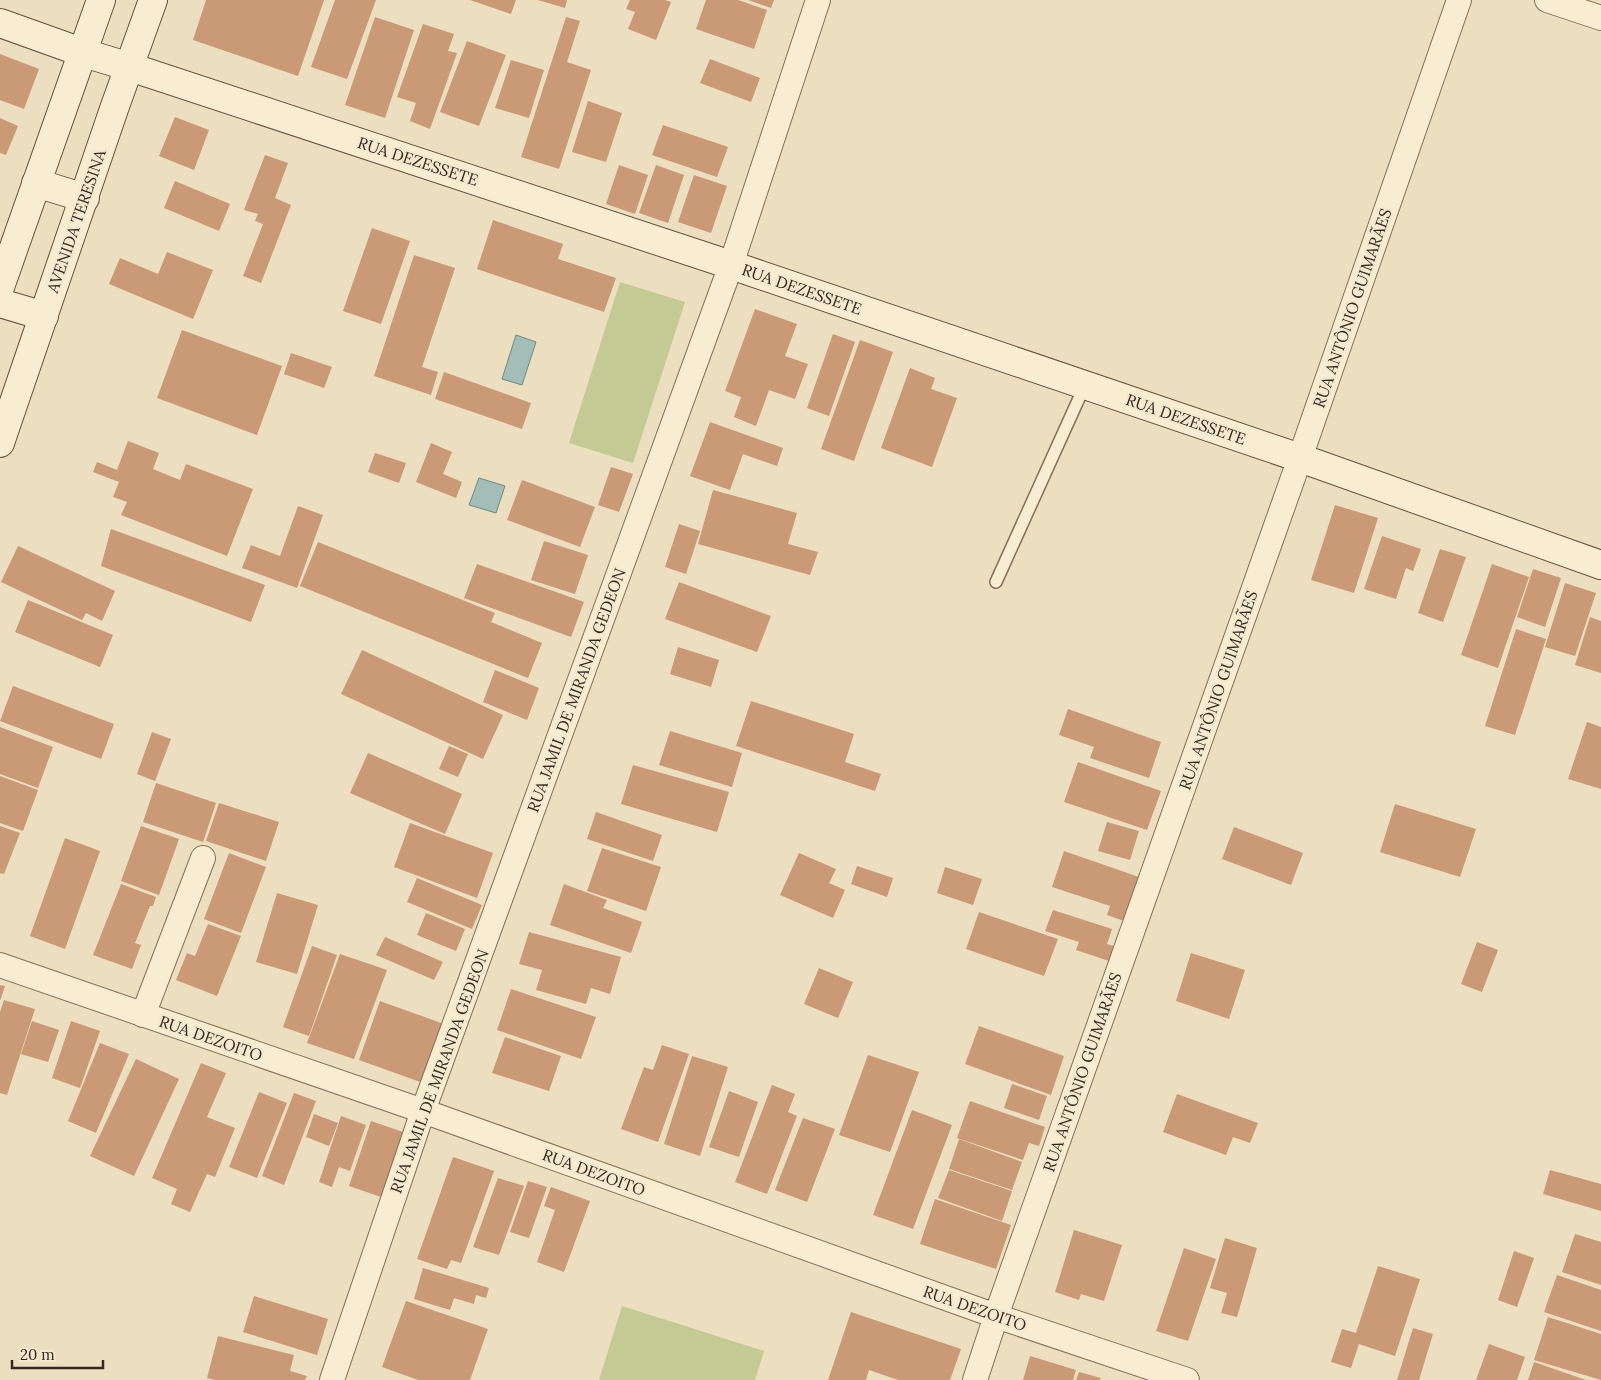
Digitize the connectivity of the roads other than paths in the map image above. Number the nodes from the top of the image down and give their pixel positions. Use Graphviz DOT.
graph roads {
  1 [pos="101,0"];
  2 [pos="153,0"];
  3 [pos="818,0"];
  4 [pos="1459,0"];
  5 [pos="1547,0"];
  6 [pos="1601,18"];
  7 [pos="0,23"];
  8 [pos="84,53"];
  9 [pos="130,66"];
  10 [pos="36,183"];
  11 [pos="84,198"];
  12 [pos="731,265"];
  13 [pos="0,287"];
  14 [pos="0,303"];
  15 [pos="44,316"];
  16 [pos="1085,385"];
  17 [pos="0,443"];
  18 [pos="1300,458"];
  19 [pos="1601,565"];
  20 [pos="996,582"];
  21 [pos="203,858"];
  22 [pos="0,965"];
  23 [pos="143,1015"];
  24 [pos="423,1112"];
  25 [pos="996,1316"];
  26 [pos="332,1380"];
  27 [pos="975,1380"];
  28 [pos="1187,1380"];
  1 -- 8 [label="street"];
  2 -- 9 [label="street, AVENIDA TERESINA"];
  3 -- 12 [label="street, RUA JAMIL DE MIRANDA GEDEON"];
  4 -- 18 [label="street, RUA ANTÔNIO GUIMARÃES"];
  5 -- 6 [label="street"];
  7 -- 8 [label="street, RUA DEZESSETE"];
  8 -- 9 [label="street, RUA DEZESSETE"];
  8 -- 10 [label="street"];
  9 -- 11 [label="street, AVENIDA TERESINA"];
  9 -- 12 [label="street, RUA DEZESSETE"];
  10 -- 11 [label="street"];
  10 -- 13 [label="street"];
  11 -- 15 [label="street, AVENIDA TERESINA"];
  12 -- 16 [label="street, RUA DEZESSETE"];
  12 -- 24 [label="street, RUA JAMIL DE MIRANDA GEDEON"];
  14 -- 15 [label="street"];
  15 -- 17 [label="street, AVENIDA TERESINA"];
  16 -- 18 [label="street, RUA DEZESSETE"];
  16 -- 20 [label="lane"];
  18 -- 19 [label="street, RUA DEZESSETE"];
  18 -- 25 [label="street, RUA ANTÔNIO GUIMARÃES"];
  21 -- 23 [label="street"];
  22 -- 23 [label="street, RUA DEZOITO"];
  23 -- 24 [label="street, RUA DEZOITO"];
  24 -- 25 [label="street, RUA DEZOITO"];
  24 -- 26 [label="street, RUA JAMIL DE MIRANDA GEDEON"];
  25 -- 27 [label="street, RUA ANTÔNIO GUIMARÃES"];
  25 -- 28 [label="street, RUA DEZOITO"];
}
